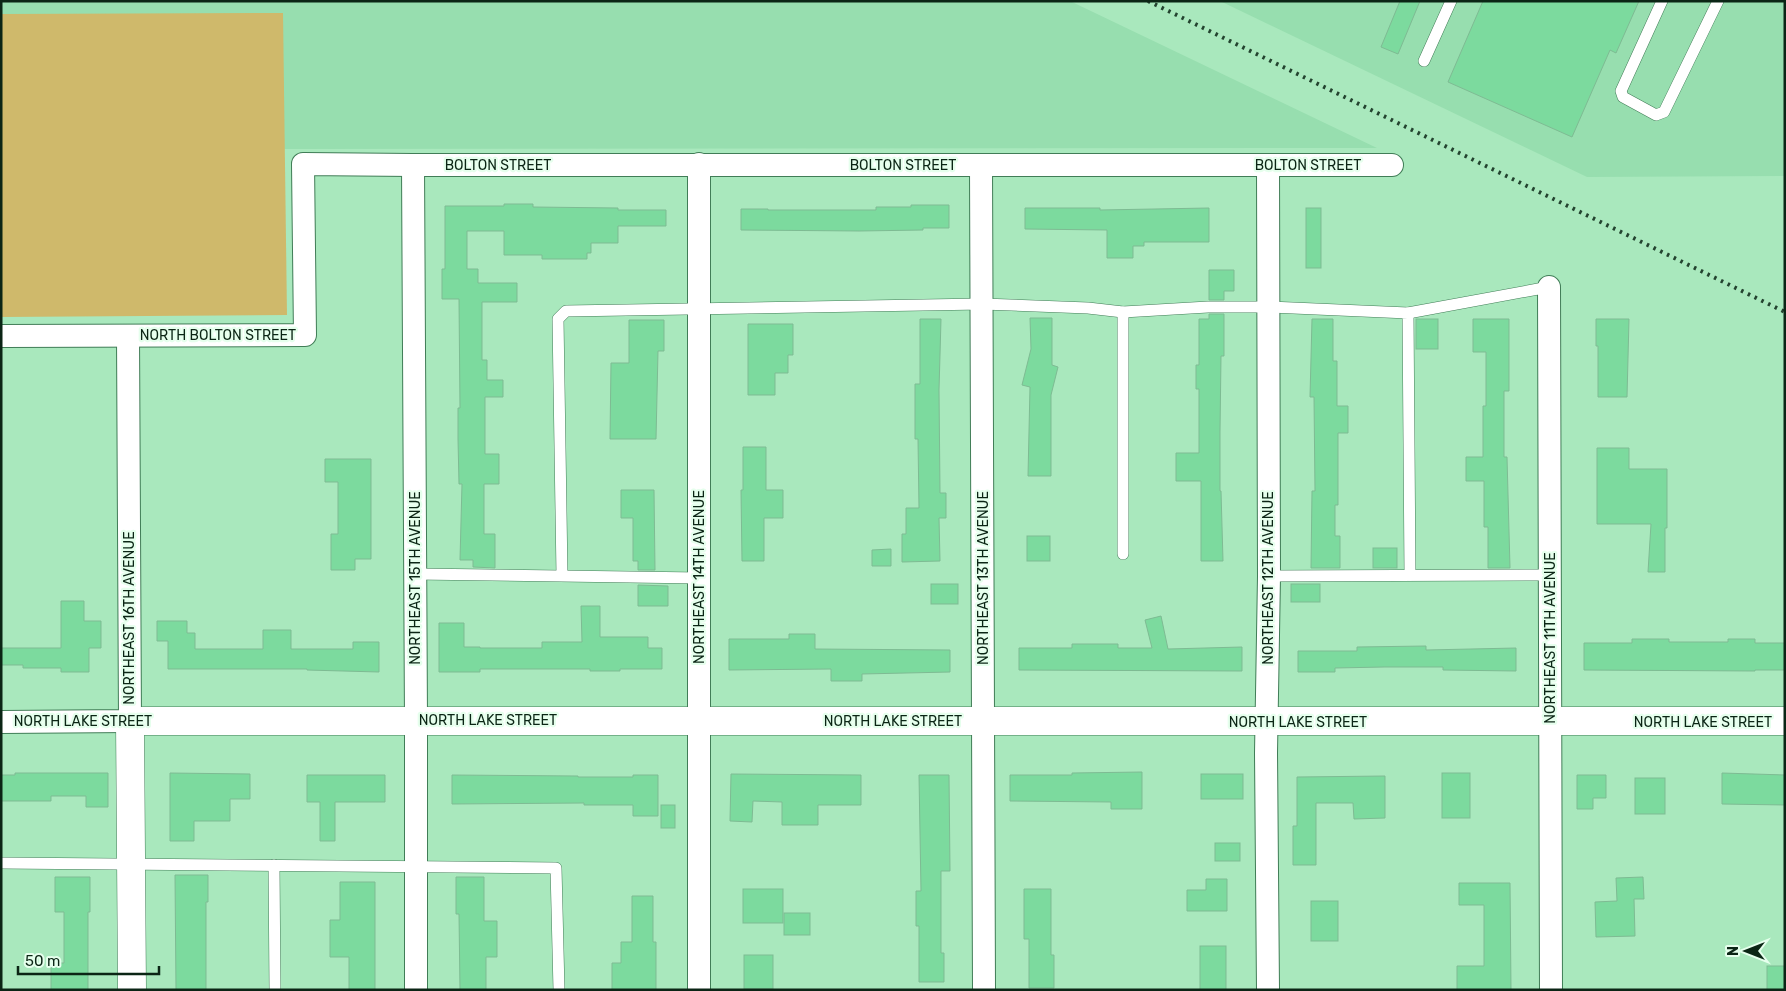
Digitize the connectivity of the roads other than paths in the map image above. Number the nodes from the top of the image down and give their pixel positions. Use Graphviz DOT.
graph roads {
  1 [pos="1451,1"];
  2 [pos="1662,1"];
  3 [pos="1718,1"];
  4 [pos="1424,61"];
  5 [pos="699,164"];
  6 [pos="413,166"];
  7 [pos="981,166"];
  8 [pos="1268,166"];
  9 [pos="1392,166"];
  10 [pos="1549,286"];
  11 [pos="982,304"];
  12 [pos="1268,307"];
  13 [pos="699,309"];
  14 [pos="1123,312"];
  15 [pos="1408,313"];
  16 [pos="1,336"];
  17 [pos="128,336"];
  18 [pos="1123,554"];
  19 [pos="415,574"];
  20 [pos="1550,574"];
  21 [pos="562,575"];
  22 [pos="1410,575"];
  23 [pos="1269,576"];
  24 [pos="699,578"];
  25 [pos="416,720"];
  26 [pos="130,721"];
  27 [pos="699,721"];
  28 [pos="984,721"];
  29 [pos="1,722"];
  30 [pos="1267,722"];
  31 [pos="1550,722"];
  32 [pos="1785,722"];
  33 [pos="1,863"];
  34 [pos="131,864"];
  35 [pos="274,865"];
  36 [pos="416,865"];
  37 [pos="132,990"];
  38 [pos="275,990"];
  39 [pos="416,990"];
  40 [pos="559,990"];
  41 [pos="699,990"];
  42 [pos="984,990"];
  43 [pos="1268,990"];
  44 [pos="1551,990"];
  1 -- 4 [label="lane"];
  2 -- 3 [label="lane"];
  5 -- 6 [label="street, BOLTON STREET"];
  5 -- 7 [label="street, BOLTON STREET"];
  5 -- 13 [label="street, NORTHEAST 14TH AVENUE"];
  6 -- 17 [label="street, NORTH BOLTON STREET"];
  6 -- 19 [label="street, NORTHEAST 15TH AVENUE"];
  7 -- 8 [label="street, BOLTON STREET"];
  7 -- 11 [label="street, NORTHEAST 13TH AVENUE"];
  8 -- 9 [label="street, BOLTON STREET"];
  8 -- 12 [label="street, NORTHEAST 12TH AVENUE"];
  10 -- 15 [label="lane"];
  10 -- 20 [label="street, NORTHEAST 11TH AVENUE"];
  11 -- 13 [label="lane"];
  11 -- 14 [label="lane"];
  11 -- 28 [label="street, NORTHEAST 13TH AVENUE"];
  12 -- 14 [label="lane"];
  12 -- 15 [label="lane"];
  12 -- 23 [label="street, NORTHEAST 12TH AVENUE"];
  13 -- 21 [label="lane"];
  13 -- 24 [label="street, NORTHEAST 14TH AVENUE"];
  14 -- 18 [label="lane"];
  15 -- 22 [label="lane"];
  16 -- 17 [label="street, NORTH BOLTON STREET"];
  17 -- 26 [label="street, NORTHEAST 16TH AVENUE"];
  19 -- 21 [label="lane"];
  19 -- 25 [label="street, NORTHEAST 15TH AVENUE"];
  20 -- 22 [label="lane"];
  20 -- 31 [label="street, NORTHEAST 11TH AVENUE"];
  21 -- 24 [label="lane"];
  22 -- 23 [label="lane"];
  23 -- 30 [label="street, NORTHEAST 12TH AVENUE"];
  24 -- 27 [label="street, NORTHEAST 14TH AVENUE"];
  25 -- 26 [label="street, NORTH LAKE STREET"];
  25 -- 27 [label="street, NORTH LAKE STREET"];
  25 -- 36 [label="street, NORTHEAST 15TH AVENUE"];
  26 -- 29 [label="street, NORTH LAKE STREET"];
  26 -- 34 [label="street, NORTHEAST 16TH AVENUE"];
  27 -- 28 [label="street, NORTH LAKE STREET"];
  27 -- 41 [label="street, NORTHEAST 14TH AVENUE"];
  28 -- 30 [label="street, NORTH LAKE STREET"];
  28 -- 42 [label="street, NORTHEAST 13TH AVENUE"];
  30 -- 31 [label="street, NORTH LAKE STREET"];
  30 -- 43 [label="street, NORTHEAST 12TH AVENUE"];
  31 -- 32 [label="street, NORTH LAKE STREET"];
  31 -- 44 [label="street, NORTHEAST 11TH AVENUE"];
  33 -- 34 [label="lane"];
  34 -- 35 [label="lane"];
  34 -- 37 [label="street, NORTHEAST 16TH AVENUE"];
  35 -- 36 [label="lane"];
  35 -- 38 [label="lane"];
  36 -- 39 [label="street, NORTHEAST 15TH AVENUE"];
  36 -- 40 [label="lane"];
}
